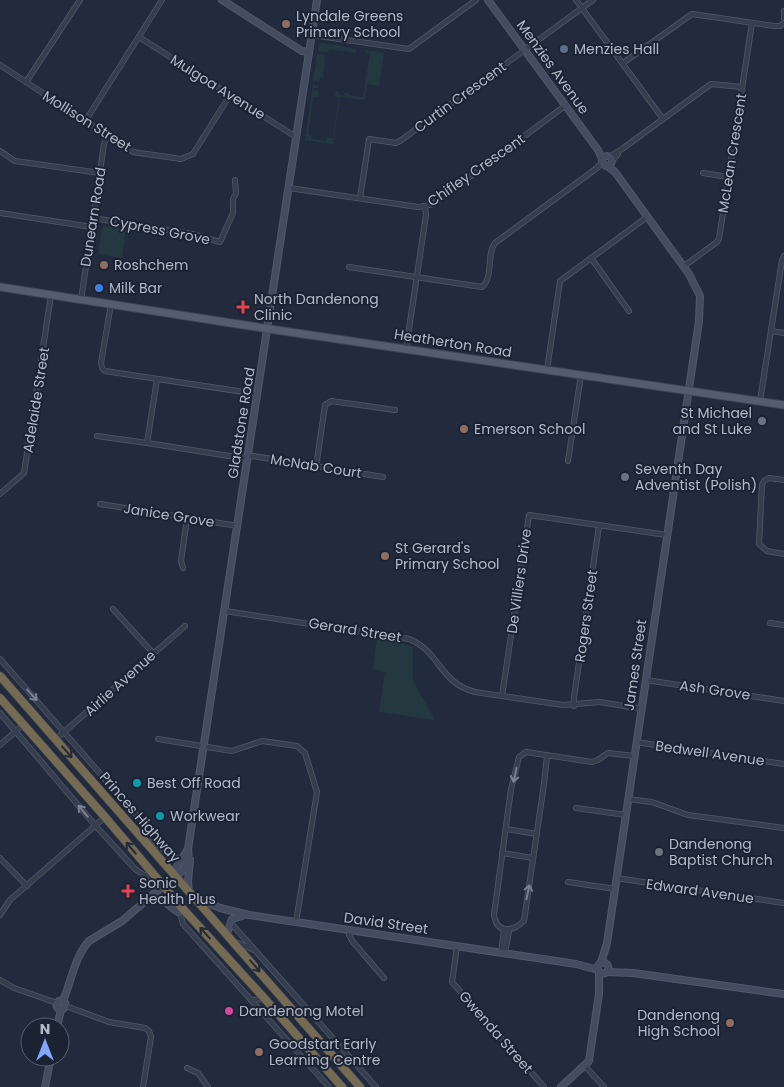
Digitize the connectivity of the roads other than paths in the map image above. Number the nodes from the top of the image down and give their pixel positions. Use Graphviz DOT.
graph roads {
  1 [pos="80,0"];
  2 [pos="162,0"];
  3 [pos="222,0"];
  4 [pos="317,0"];
  5 [pos="476,0"];
  6 [pos="488,0"];
  7 [pos="576,0"];
  8 [pos="593,0"];
  9 [pos="582,8"];
  10 [pos="784,11"];
  11 [pos="784,18"];
  12 [pos="752,23"];
  13 [pos="784,23"];
  14 [pos="312,35"];
  15 [pos="139,37"];
  16 [pos="525,50"];
  17 [pos="309,52"];
  18 [pos="623,63"];
  19 [pos="0,65"];
  20 [pos="26,82"];
  21 [pos="742,87"];
  22 [pos="230,95"];
  23 [pos="566,105"];
  24 [pos="664,119"];
  25 [pos="86,120"];
  26 [pos="108,136"];
  27 [pos="296,137"];
  28 [pos="0,152"];
  29 [pos="607,161"];
  30 [pos="100,173"];
  31 [pos="703,173"];
  32 [pos="728,177"];
  33 [pos="235,180"];
  34 [pos="289,188"];
  35 [pos="360,198"];
  36 [pos="426,206"];
  37 [pos="0,213"];
  38 [pos="647,216"];
  39 [pos="93,218"];
  40 [pos="92,227"];
  41 [pos="784,256"];
  42 [pos="591,258"];
  43 [pos="684,266"];
  44 [pos="349,268"];
  45 [pos="417,278"];
  46 [pos="0,288"];
  47 [pos="51,296"];
  48 [pos="81,300"];
  49 [pos="111,304"];
  50 [pos="629,311"];
  51 [pos="267,329"];
  52 [pos="771,331"];
  53 [pos="784,333"];
  54 [pos="406,349"];
  55 [pos="547,370"];
  56 [pos="580,376"];
  57 [pos="157,379"];
  58 [pos="689,391"];
  59 [pos="258,394"];
  60 [pos="760,402"];
  61 [pos="784,405"];
  62 [pos="395,410"];
  63 [pos="98,436"];
  64 [pos="147,444"];
  65 [pos="248,457"];
  66 [pos="568,461"];
  67 [pos="316,467"];
  68 [pos="383,477"];
  69 [pos="784,480"];
  70 [pos="0,494"];
  71 [pos="100,504"];
  72 [pos="187,518"];
  73 [pos="238,526"];
  74 [pos="599,526"];
  75 [pos="667,535"];
  76 [pos="784,554"];
  77 [pos="183,568"];
  78 [pos="113,609"];
  79 [pos="225,610"];
  80 [pos="770,623"];
  81 [pos="784,625"];
  82 [pos="185,626"];
  83 [pos="153,653"];
  84 [pos="0,659"];
  85 [pos="0,676"];
  86 [pos="646,680"];
  87 [pos="502,696"];
  88 [pos="0,698"];
  89 [pos="784,701"];
  90 [pos="574,706"];
  91 [pos="642,709"];
  92 [pos="0,713"];
  93 [pos="24,724"];
  94 [pos="16,731"];
  95 [pos="65,732"];
  96 [pos="158,739"];
  97 [pos="56,740"];
  98 [pos="636,742"];
  99 [pos="0,745"];
  100 [pos="205,747"];
  101 [pos="546,756"];
  102 [pos="634,756"];
  103 [pos="784,764"];
  104 [pos="628,799"];
  105 [pos="576,808"];
  106 [pos="626,815"];
  107 [pos="105,816"];
  108 [pos="95,824"];
  109 [pos="784,828"];
  110 [pos="506,829"];
  111 [pos="537,834"];
  112 [pos="146,842"];
  113 [pos="188,849"];
  114 [pos="502,853"];
  115 [pos="189,857"];
  116 [pos="0,858"];
  117 [pos="532,858"];
  118 [pos="182,860"];
  119 [pos="174,875"];
  120 [pos="156,878"];
  121 [pos="616,878"];
  122 [pos="568,882"];
  123 [pos="27,886"];
  124 [pos="162,886"];
  125 [pos="615,889"];
  126 [pos="154,894"];
  127 [pos="192,895"];
  128 [pos="784,903"];
  129 [pos="182,912"];
  130 [pos="0,915"];
  131 [pos="249,915"];
  132 [pos="230,922"];
  133 [pos="296,922"];
  134 [pos="350,930"];
  135 [pos="506,930"];
  136 [pos="230,937"];
  137 [pos="457,946"];
  138 [pos="256,950"];
  139 [pos="503,953"];
  140 [pos="603,968"];
  141 [pos="384,978"];
  142 [pos="0,980"];
  143 [pos="784,994"];
  144 [pos="265,999"];
  145 [pos="251,1000"];
  146 [pos="62,1005"];
  147 [pos="59,1017"];
  148 [pos="585,1066"];
  149 [pos="49,1067"];
  150 [pos="187,1068"];
  151 [pos="336,1080"];
  152 [pos="45,1087"];
  153 [pos="143,1087"];
  154 [pos="208,1087"];
  155 [pos="328,1087"];
  156 [pos="342,1087"];
  157 [pos="360,1087"];
  158 [pos="376,1087"];
  159 [pos="544,1087"];
  160 [pos="561,1087"];
  161 [pos="604,1087"];
  1 -- 20 [label="street"];
  2 -- 15 [label="street"];
  3 -- 17 [label="main road"];
  4 -- 14 [label="main road, Gladstone Road"];
  5 -- 14 [label="street"];
  6 -- 16 [label="main road, Menzies Avenue"];
  7 -- 9 [label="street"];
  8 -- 9 [label="street, Curtin Crescent"];
  9 -- 16 [label="street, Curtin Crescent"];
  9 -- 18 [label="street"];
  10 -- 11 [label="street"];
  12 -- 13 [label="street"];
  12 -- 18 [label="street"];
  12 -- 21 [label="street, McLean Crescent"];
  14 -- 17 [label="main road, Gladstone Road"];
  15 -- 22 [label="street, Mulgoa Avenue"];
  15 -- 25 [label="street"];
  16 -- 23 [label="main road, Menzies Avenue"];
  16 -- 35 [label="street, Curtin Crescent"];
  17 -- 27 [label="main road, Gladstone Road"];
  18 -- 24 [label="street"];
  19 -- 20 [label="street, Mollison Street"];
  20 -- 25 [label="street, Mollison Street"];
  21 -- 24 [label="street"];
  21 -- 32 [label="street, McLean Crescent"];
  22 -- 26 [label="street, Mollison Street"];
  22 -- 27 [label="street, Mulgoa Avenue"];
  23 -- 29 [label="main road, Menzies Avenue"];
  23 -- 36 [label="street, Chifley Crescent"];
  24 -- 29 [label="street"];
  25 -- 26 [label="street, Mollison Street"];
  26 -- 30 [label="street, Dunearn Road"];
  27 -- 34 [label="main road, Gladstone Road"];
  28 -- 30 [label="street"];
  29 -- 38 [label="main road, Menzies Avenue"];
  29 -- 45 [label="street"];
  30 -- 39 [label="street, Dunearn Road"];
  31 -- 32 [label="street"];
  32 -- 43 [label="street, McLean Crescent"];
  33 -- 39 [label="street, Cypress Grove"];
  34 -- 35 [label="street, Chifley Crescent"];
  34 -- 51 [label="main road, Gladstone Road"];
  35 -- 36 [label="street, Chifley Crescent"];
  36 -- 45 [label="street"];
  37 -- 40 [label="street"];
  38 -- 42 [label="street"];
  38 -- 43 [label="main road, Menzies Avenue"];
  39 -- 40 [label="street, Dunearn Road"];
  40 -- 48 [label="street, Dunearn Road"];
  41 -- 52 [label="street"];
  42 -- 50 [label="street"];
  42 -- 55 [label="street"];
  43 -- 58 [label="main road, Menzies Avenue"];
  44 -- 45 [label="street"];
  45 -- 54 [label="street"];
  46 -- 47 [label="main road, Heatherton Road"];
  47 -- 48 [label="main road, Heatherton Road"];
  47 -- 70 [label="street, Adelaide Street"];
  48 -- 49 [label="main road, Heatherton Road"];
  49 -- 51 [label="main road, Heatherton Road"];
  49 -- 57 [label="street"];
  51 -- 54 [label="main road, Heatherton Road"];
  51 -- 59 [label="main road, Gladstone Road"];
  52 -- 53 [label="street"];
  52 -- 60 [label="street"];
  54 -- 55 [label="main road, Heatherton Road"];
  55 -- 56 [label="main road, Heatherton Road"];
  56 -- 58 [label="main road, Heatherton Road"];
  56 -- 66 [label="street"];
  57 -- 59 [label="street"];
  57 -- 64 [label="street"];
  58 -- 60 [label="main road, Heatherton Road"];
  58 -- 75 [label="main road, James Street"];
  59 -- 65 [label="main road, Gladstone Road"];
  60 -- 61 [label="main road, Heatherton Road"];
  62 -- 67 [label="street"];
  63 -- 64 [label="street, McNab Court"];
  64 -- 65 [label="street, McNab Court"];
  65 -- 67 [label="street, McNab Court"];
  65 -- 73 [label="main road, Gladstone Road"];
  67 -- 68 [label="street, McNab Court"];
  69 -- 76 [label="street"];
  71 -- 72 [label="street, Janice Grove"];
  72 -- 73 [label="street, Janice Grove"];
  72 -- 77 [label="street"];
  73 -- 79 [label="main road, Gladstone Road"];
  74 -- 75 [label="street, De Villiers Drive"];
  74 -- 87 [label="street, De Villiers Drive"];
  74 -- 90 [label="street, Rogers Street"];
  75 -- 86 [label="main road, James Street"];
  78 -- 83 [label="street"];
  79 -- 87 [label="street, Gerard Street"];
  79 -- 100 [label="main road, Gladstone Road"];
  80 -- 81 [label="street"];
  82 -- 83 [label="street, Airlie Avenue"];
  83 -- 95 [label="street, Airlie Avenue"];
  84 -- 95 [label="street, one-way"];
  85 -- 97 [label="highway, Princes Highway"];
  86 -- 89 [label="street, Ash Grove"];
  86 -- 91 [label="main road, James Street"];
  87 -- 90 [label="street, Gerard Street"];
  88 -- 93 [label="highway, Princes Highway"];
  90 -- 91 [label="street, Gerard Street"];
  91 -- 98 [label="main road, James Street"];
  92 -- 94 [label="street, Princes Highway"];
  93 -- 94 [label="street"];
  93 -- 107 [label="highway, Princes Highway"];
  94 -- 99 [label="street"];
  108 -- 94 [label="street, Princes Highway, one-way"];
  95 -- 97 [label="street, Airlie Avenue"];
  95 -- 112 [label="street"];
  96 -- 100 [label="street"];
  97 -- 112 [label="highway, Princes Highway, one-way"];
  98 -- 102 [label="main road, James Street"];
  98 -- 103 [label="street, Bedwell Avenue"];
  100 -- 113 [label="main road, Gladstone Road"];
  100 -- 133 [label="street"];
  101 -- 102 [label="street"];
  101 -- 110 [label="street, one-way"];
  101 -- 111 [label="street"];
  102 -- 104 [label="main road, James Street"];
  104 -- 106 [label="main road, James Street"];
  104 -- 109 [label="street"];
  105 -- 106 [label="street"];
  106 -- 121 [label="main road, James Street"];
  107 -- 108 [label="street"];
  120 -- 107 [label="highway, Princes Highway, one-way"];
  108 -- 120 [label="street, Princes Highway"];
  108 -- 123 [label="street"];
  110 -- 111 [label="street"];
  110 -- 114 [label="street"];
  111 -- 117 [label="street"];
  112 -- 118 [label="main road"];
  112 -- 119 [label="highway, Princes Highway"];
  113 -- 115 [label="main road, Gladstone Road"];
  113 -- 118 [label="main road, Gladstone Road"];
  114 -- 117 [label="street"];
  114 -- 135 [label="street"];
  115 -- 119 [label="main road"];
  115 -- 127 [label="main road, Gladstone Road"];
  116 -- 123 [label="street"];
  135 -- 117 [label="street, one-way"];
  118 -- 119 [label="main road, Gladstone Road"];
  119 -- 124 [label="highway"];
  119 -- 127 [label="highway, Princes Highway"];
  120 -- 124 [label="highway, Princes Highway"];
  121 -- 125 [label="main road, James Street"];
  121 -- 128 [label="street, Edward Avenue"];
  122 -- 125 [label="street"];
  123 -- 130 [label="street"];
  124 -- 126 [label="main road"];
  124 -- 129 [label="highway, Princes Highway"];
  125 -- 140 [label="main road, James Street"];
  126 -- 129 [label="main road"];
  126 -- 146 [label="main road"];
  127 -- 131 [label="main road, David Street"];
  127 -- 136 [label="highway, Princes Highway"];
  144 -- 129 [label="highway, Princes Highway, one-way"];
  129 -- 145 [label="street"];
  131 -- 132 [label="main road"];
  131 -- 133 [label="main road, David Street"];
  132 -- 136 [label="main road"];
  132 -- 138 [label="street"];
  133 -- 134 [label="main road, David Street"];
  134 -- 137 [label="main road, David Street"];
  134 -- 141 [label="street"];
  135 -- 139 [label="street"];
  136 -- 138 [label="street"];
  136 -- 157 [label="highway, Princes Highway, one-way"];
  137 -- 139 [label="main road, David Street"];
  137 -- 159 [label="street, Gwenda Street"];
  138 -- 158 [label="street"];
  139 -- 140 [label="main road, David Street"];
  140 -- 143 [label="main road, David Street"];
  140 -- 148 [label="main road, James Street"];
  142 -- 146 [label="street"];
  144 -- 145 [label="street"];
  144 -- 151 [label="highway, Princes Highway"];
  145 -- 155 [label="street"];
  146 -- 147 [label="main road"];
  146 -- 153 [label="street"];
  148 -- 160 [label="main road"];
  148 -- 161 [label="street"];
  149 -- 152 [label="main road"];
  150 -- 154 [label="street"];
  151 -- 155 [label="street"];
  151 -- 156 [label="highway, Princes Highway"];
}
